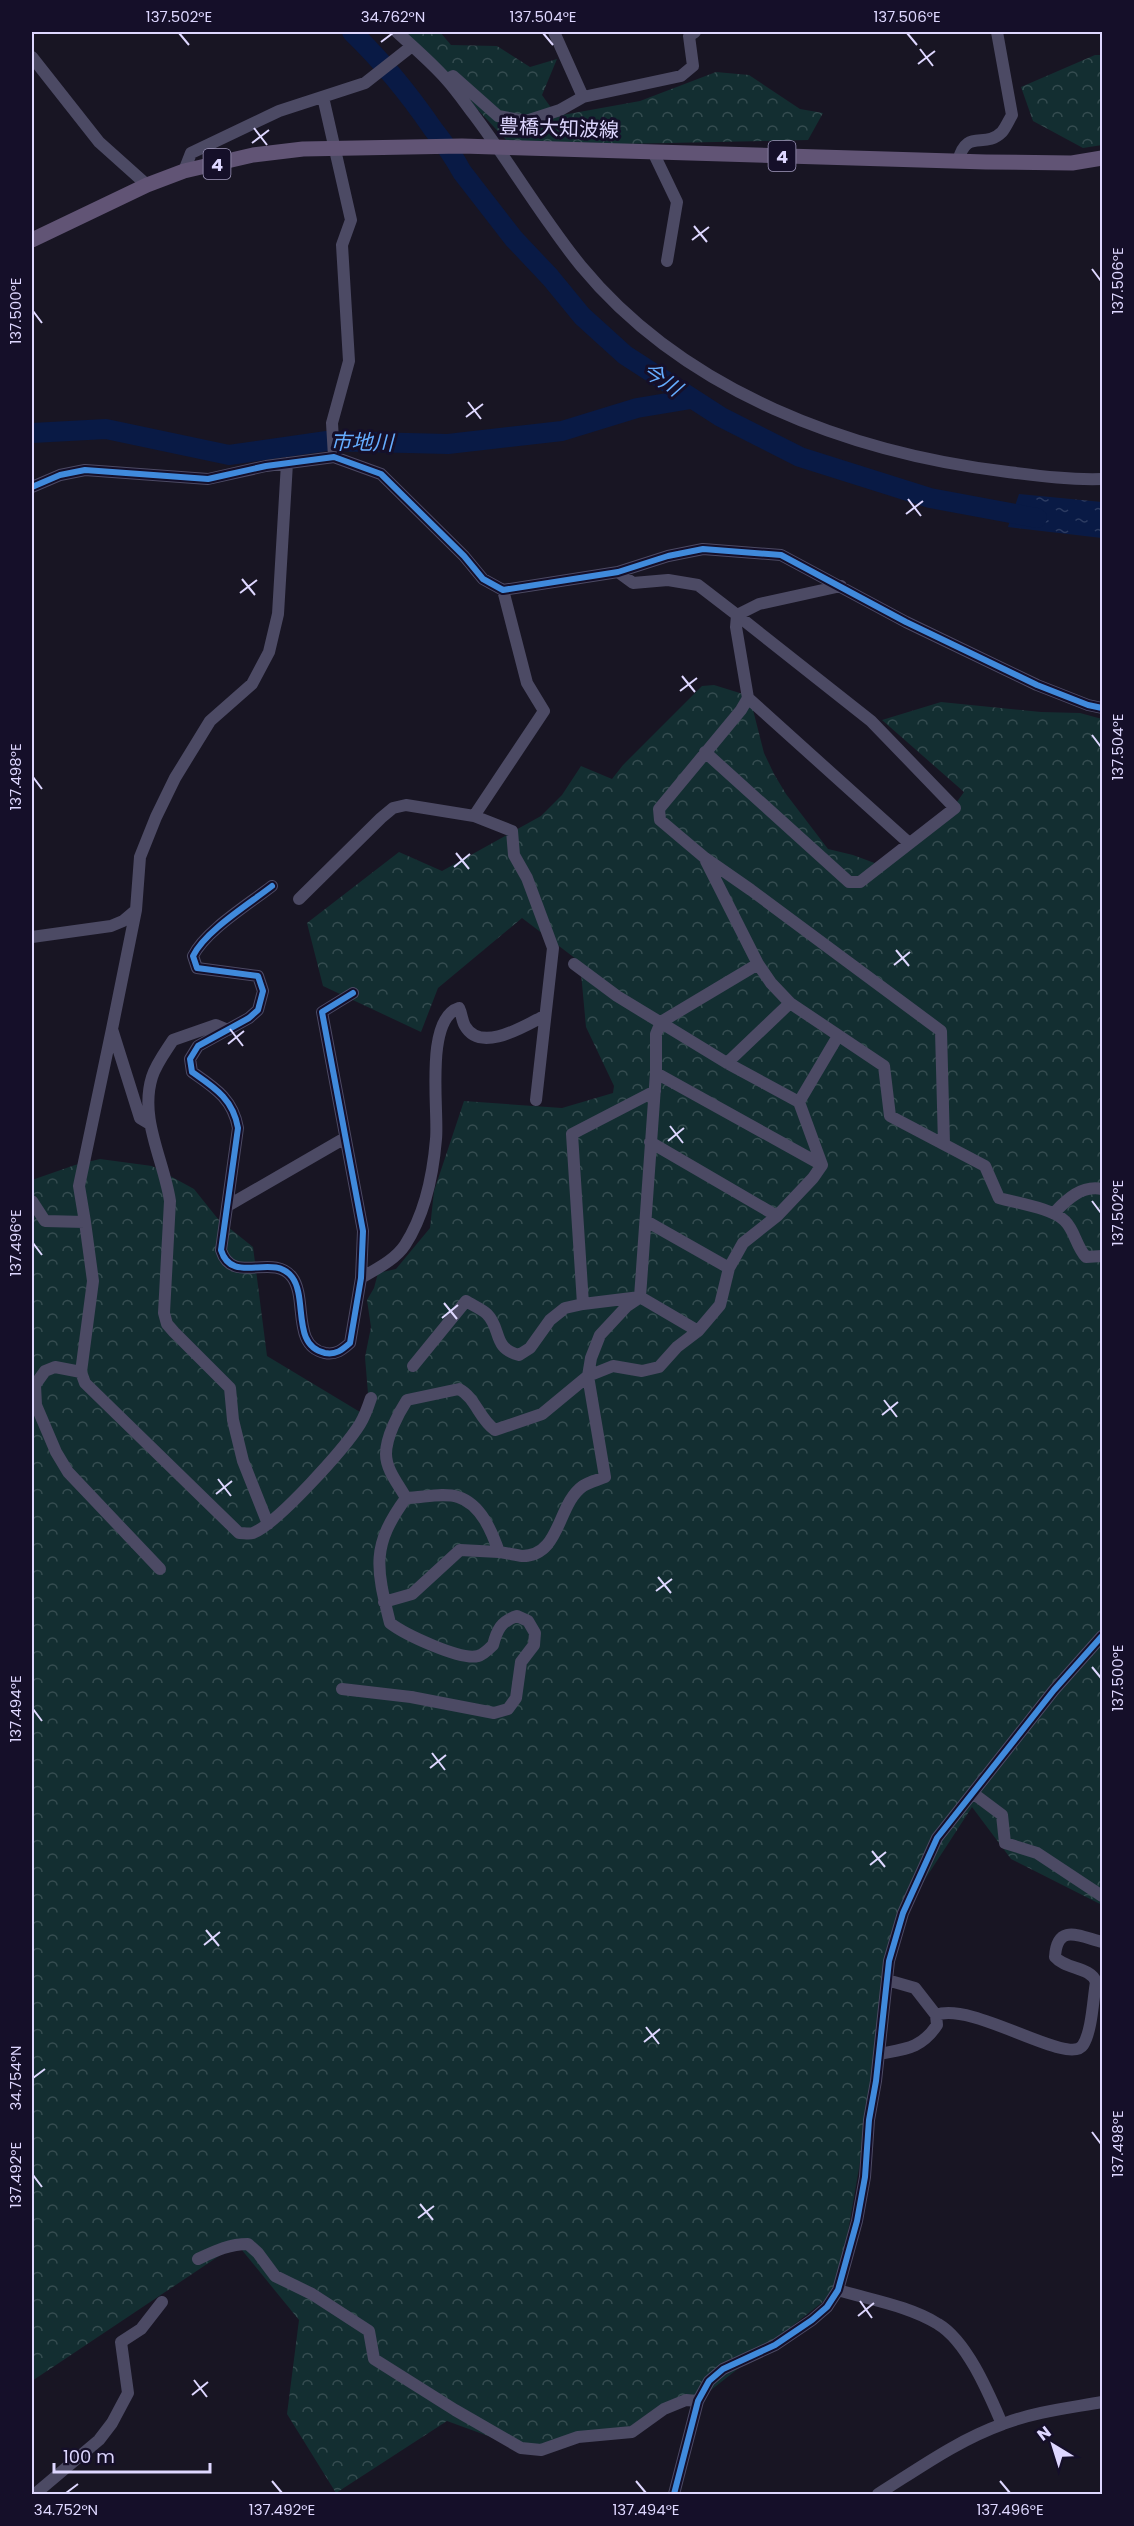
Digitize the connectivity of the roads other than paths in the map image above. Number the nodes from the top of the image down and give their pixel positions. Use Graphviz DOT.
graph roads {
  1 [pos="397,32"];
  2 [pos="554,32"];
  3 [pos="695,32"];
  4 [pos="1000,32"];
  5 [pos="412,46"];
  6 [pos="32,57"];
  7 [pos="447,79"];
  8 [pos="323,97"];
  9 [pos="583,97"];
  10 [pos="498,147"];
  11 [pos="334,148"];
  12 [pos="653,152"];
  13 [pos="1102,158"];
  14 [pos="958,161"];
  15 [pos="184,171"];
  16 [pos="147,185"];
  17 [pos="34,239"];
  18 [pos="667,261"];
  19 [pos="334,457"];
  20 [pos="287,463"];
  21 [pos="1102,479"];
  22 [pos="32,487"];
  23 [pos="618,573"];
  24 [pos="841,586"];
  25 [pos="503,590"];
  26 [pos="737,615"];
  27 [pos="748,698"];
  28 [pos="1102,708"];
  29 [pos="705,752"];
  30 [pos="474,816"];
  31 [pos="909,843"];
  32 [pos="705,858"];
  33 [pos="272,886"];
  34 [pos="299,899"];
  35 [pos="136,910"];
  36 [pos="32,937"];
  37 [pos="574,964"];
  38 [pos="758,964"];
  39 [pos="353,993"];
  40 [pos="790,1003"];
  41 [pos="544,1016"];
  42 [pos="661,1022"];
  43 [pos="112,1029"];
  44 [pos="228,1030"];
  45 [pos="838,1036"];
  46 [pos="727,1063"];
  47 [pos="656,1073"];
  48 [pos="655,1091"];
  49 [pos="536,1100"];
  50 [pos="799,1102"];
  51 [pos="150,1124"];
  52 [pos="345,1138"];
  53 [pos="650,1142"];
  54 [pos="944,1144"];
  55 [pos="822,1165"];
  56 [pos="1102,1189"];
  57 [pos="32,1201"];
  58 [pos="229,1204"];
  59 [pos="1054,1213"];
  60 [pos="777,1216"];
  61 [pos="646,1221"];
  62 [pos="85,1222"];
  63 [pos="1102,1256"];
  64 [pos="729,1268"];
  65 [pos="361,1278"];
  66 [pos="640,1297"];
  67 [pos="583,1304"];
  68 [pos="698,1331"];
  69 [pos="413,1366"];
  70 [pos="81,1372"];
  71 [pos="588,1376"];
  72 [pos="371,1398"];
  73 [pos="406,1498"];
  74 [pos="268,1524"];
  75 [pos="499,1552"];
  76 [pos="160,1569"];
  77 [pos="384,1602"];
  78 [pos="1102,1636"];
  79 [pos="342,1689"];
  80 [pos="974,1794"];
  81 [pos="1102,1896"];
  82 [pos="1102,1942"];
  83 [pos="887,1980"];
  84 [pos="936,2015"];
  85 [pos="879,2054"];
  86 [pos="198,2259"];
  87 [pos="838,2290"];
  88 [pos="162,2302"];
  89 [pos="698,2401"];
  90 [pos="1102,2402"];
  91 [pos="1002,2424"];
  92 [pos="35,2494"];
  93 [pos="674,2494"];
  94 [pos="878,2494"];
  1 -- 5 [label="street"];
  2 -- 9 [label="street"];
  3 -- 9 [label="street"];
  4 -- 14 [label="street"];
  5 -- 7 [label="street"];
  5 -- 8 [label="street"];
  6 -- 16 [label="street"];
  7 -- 9 [label="street"];
  7 -- 10 [label="street"];
  8 -- 11 [label="street"];
  8 -- 15 [label="street"];
  10 -- 11 [label="main road, 豊橋大知波線 / 4"];
  10 -- 12 [label="main road, 豊橋大知波線 / 4"];
  10 -- 21 [label="street"];
  11 -- 15 [label="main road, 豊橋大知波線 / 4"];
  11 -- 19 [label="street"];
  12 -- 14 [label="main road, 豊橋大知波線 / 4"];
  12 -- 18 [label="street"];
  13 -- 14 [label="main road, 豊橋大知波線 / 4"];
  15 -- 16 [label="main road, 豊橋大知波線 / 4"];
  16 -- 17 [label="main road, 豊橋大知波線 / 4"];
  19 -- 20 [label="street"];
  19 -- 25 [label="street"];
  20 -- 22 [label="street"];
  20 -- 35 [label="street"];
  23 -- 24 [label="street"];
  23 -- 25 [label="street"];
  23 -- 26 [label="street"];
  24 -- 26 [label="street"];
  24 -- 28 [label="street"];
  25 -- 30 [label="street"];
  26 -- 27 [label="street"];
  26 -- 31 [label="street"];
  27 -- 29 [label="street"];
  27 -- 31 [label="street"];
  29 -- 31 [label="street"];
  29 -- 32 [label="street"];
  30 -- 34 [label="street"];
  30 -- 41 [label="street"];
  32 -- 38 [label="street"];
  32 -- 54 [label="street"];
  33 -- 44 [label="street"];
  35 -- 36 [label="street"];
  35 -- 43 [label="street"];
  37 -- 42 [label="street"];
  38 -- 40 [label="street"];
  38 -- 42 [label="street"];
  39 -- 52 [label="street"];
  40 -- 45 [label="street"];
  40 -- 46 [label="street"];
  41 -- 49 [label="street"];
  41 -- 65 [label="street"];
  42 -- 46 [label="street"];
  42 -- 47 [label="street"];
  43 -- 51 [label="street"];
  43 -- 62 [label="street"];
  44 -- 51 [label="street"];
  44 -- 58 [label="street"];
  45 -- 50 [label="street"];
  45 -- 54 [label="street"];
  46 -- 50 [label="street"];
  47 -- 48 [label="street"];
  47 -- 55 [label="street"];
  48 -- 53 [label="street"];
  48 -- 67 [label="street"];
  50 -- 55 [label="street"];
  51 -- 74 [label="street"];
  52 -- 58 [label="street"];
  52 -- 65 [label="street"];
  53 -- 60 [label="street"];
  53 -- 61 [label="street"];
  54 -- 59 [label="street"];
  55 -- 60 [label="street"];
  56 -- 59 [label="street"];
  57 -- 62 [label="street"];
  58 -- 65 [label="street"];
  59 -- 63 [label="street"];
  60 -- 64 [label="street"];
  61 -- 64 [label="street"];
  61 -- 66 [label="street"];
  62 -- 70 [label="street"];
  64 -- 68 [label="street"];
  66 -- 67 [label="street"];
  66 -- 68 [label="street"];
  66 -- 71 [label="street"];
  67 -- 69 [label="street"];
  68 -- 71 [label="street"];
  70 -- 74 [label="street"];
  70 -- 76 [label="street"];
  71 -- 73 [label="street"];
  71 -- 75 [label="street"];
  72 -- 74 [label="street"];
  73 -- 75 [label="street"];
  73 -- 77 [label="street"];
  75 -- 77 [label="street"];
  77 -- 79 [label="street"];
  78 -- 80 [label="street"];
  80 -- 81 [label="street"];
  80 -- 83 [label="street"];
  82 -- 84 [label="street"];
  83 -- 84 [label="street"];
  83 -- 85 [label="street"];
  84 -- 85 [label="street"];
  85 -- 87 [label="street"];
  86 -- 89 [label="street"];
  87 -- 89 [label="street"];
  87 -- 91 [label="street"];
  88 -- 92 [label="street"];
  89 -- 93 [label="street"];
  90 -- 91 [label="street"];
  91 -- 94 [label="street"];
}
